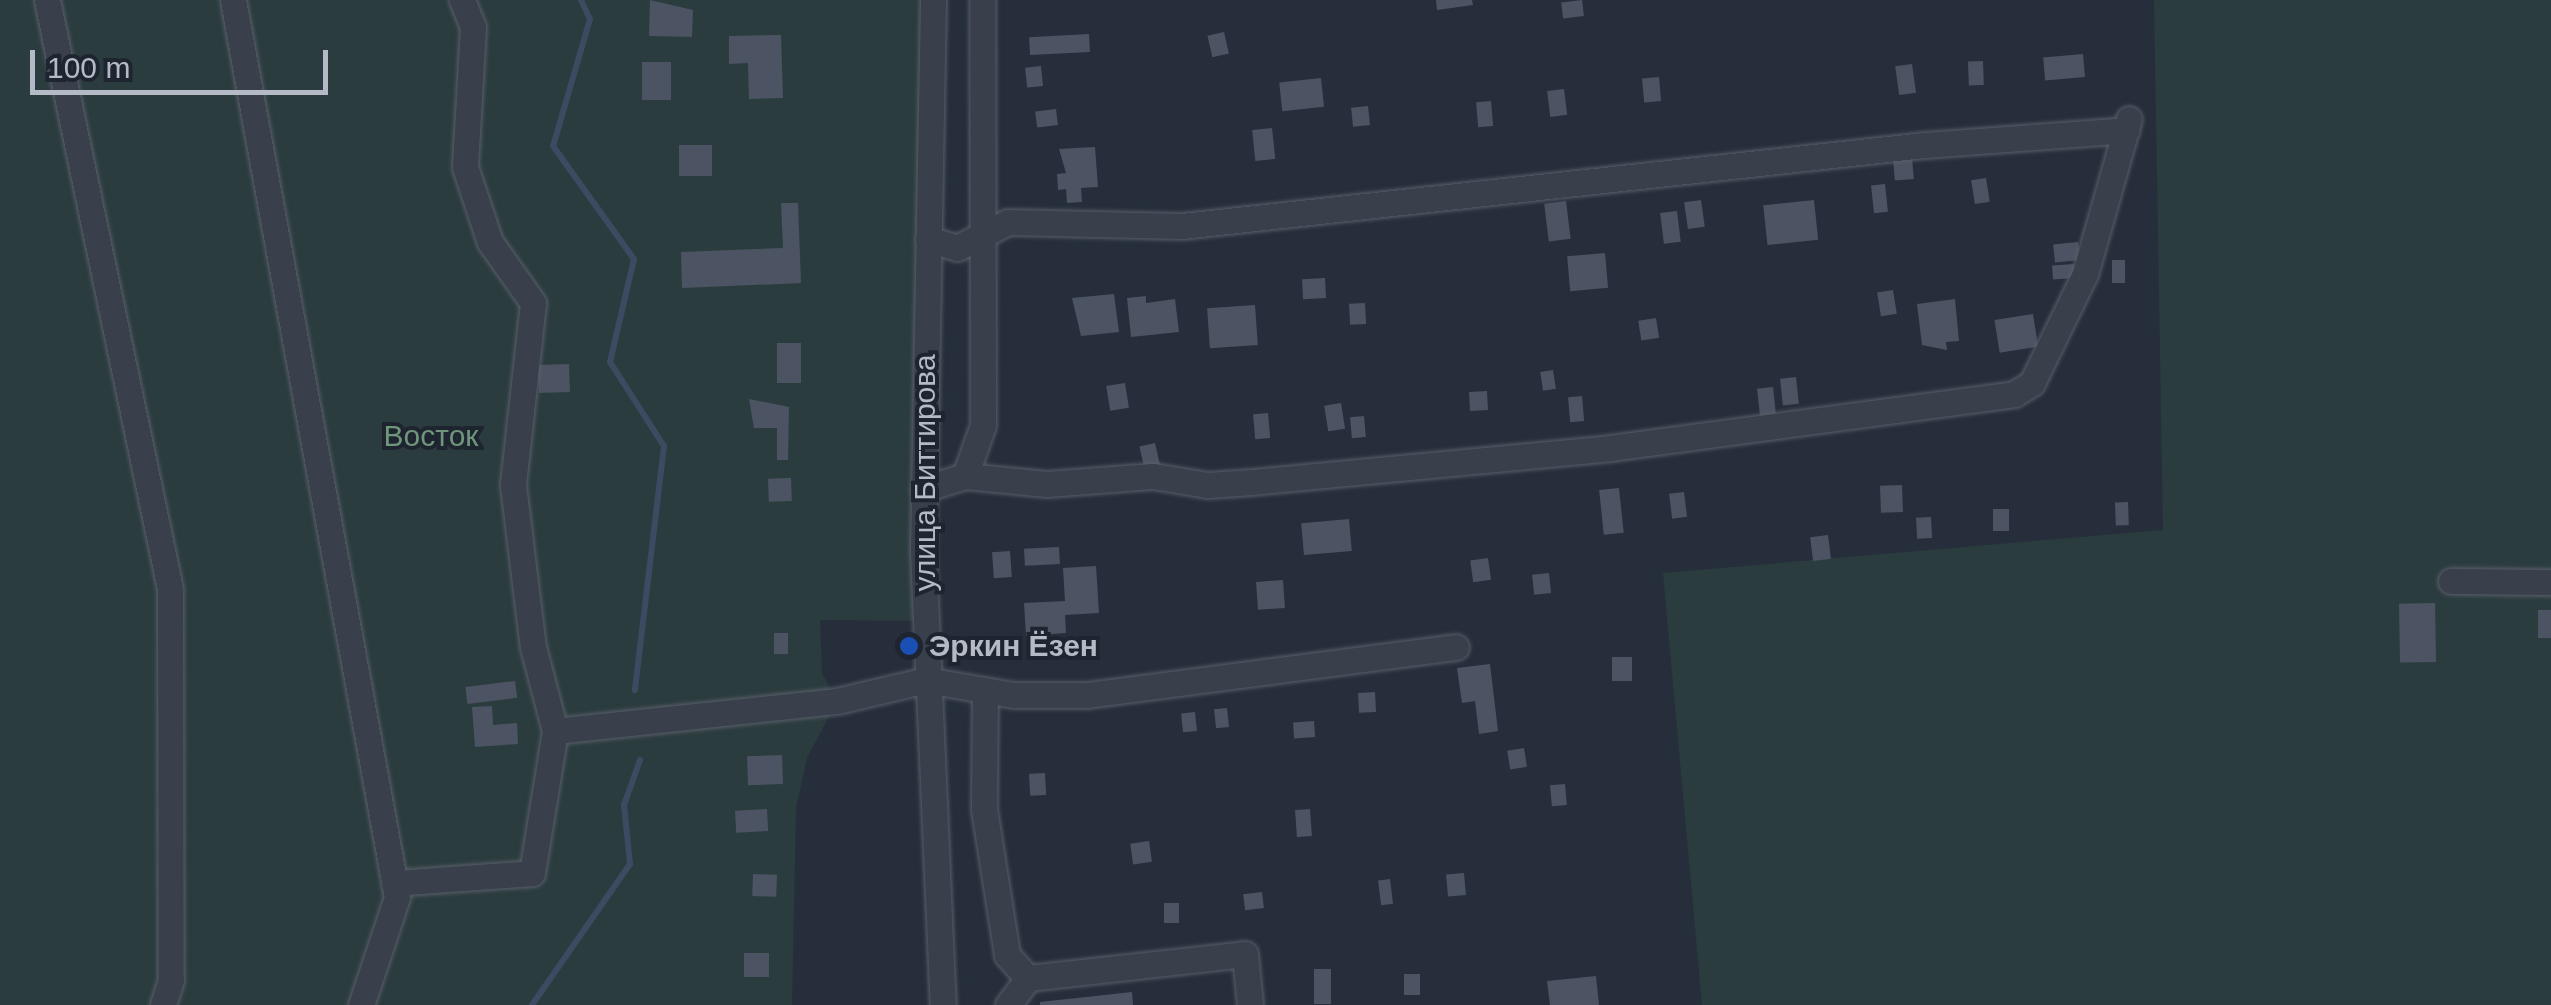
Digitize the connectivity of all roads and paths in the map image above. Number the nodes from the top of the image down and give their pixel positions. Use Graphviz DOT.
graph roads {
  1 [pos="47,0"];
  2 [pos="232,0"];
  3 [pos="462,0"];
  4 [pos="933,0"];
  5 [pos="982,0"];
  6 [pos="928,239"];
  7 [pos="977,243"];
  8 [pos="965,476"];
  9 [pos="923,489"];
  10 [pos="2451,581"];
  11 [pos="2551,582"];
  12 [pos="1456,648"];
  13 [pos="926,680"];
  14 [pos="985,690"];
  15 [pos="555,731"];
  16 [pos="394,883"];
  17 [pos="1028,978"];
  18 [pos="163,1005"];
  19 [pos="361,1005"];
  20 [pos="943,1005"];
  21 [pos="1008,1005"];
  22 [pos="1250,1005"];
  1 -- 18 [label="street"];
  2 -- 16 [label="street"];
  3 -- 15 [label="street"];
  4 -- 6 [label="street, улица Биттирова"];
  5 -- 7 [label="street"];
  6 -- 7 [label="street"];
  6 -- 9 [label="street, улица Биттирова"];
  7 -- 8 [label="street"];
  7 -- 8 [label="street"];
  8 -- 9 [label="street"];
  9 -- 13 [label="street, улица Биттирова"];
  10 -- 11 [label="street"];
  12 -- 14 [label="street"];
  13 -- 14 [label="street"];
  13 -- 15 [label="street"];
  13 -- 20 [label="street, улица Биттирова"];
  14 -- 17 [label="street"];
  15 -- 16 [label="street"];
  16 -- 19 [label="street"];
  17 -- 21 [label="street"];
  17 -- 22 [label="street"];
}
